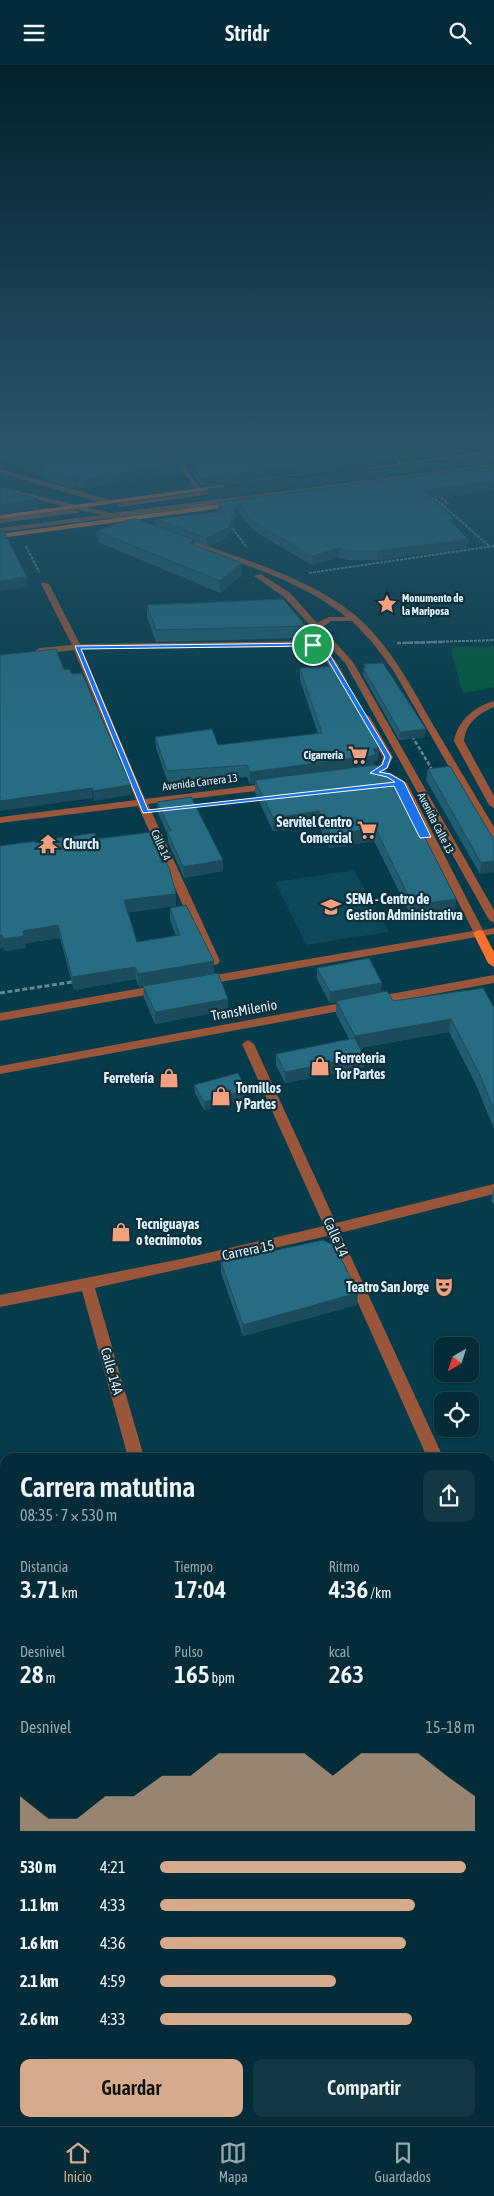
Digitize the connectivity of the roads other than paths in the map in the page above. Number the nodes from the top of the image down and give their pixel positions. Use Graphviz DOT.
graph roads {
  1 [pos="176,540"];
  2 [pos="178,540"];
  3 [pos="45,584"];
  4 [pos="353,619"];
  5 [pos="317,627"];
  6 [pos="77,647"];
  7 [pos="29,652"];
  8 [pos="346,686"];
  9 [pos="494,704"];
  10 [pos="360,710"];
  11 [pos="281,784"];
  12 [pos="142,803"];
  13 [pos="494,805"];
  14 [pos="0,820"];
  15 [pos="429,835"];
  16 [pos="494,836"];
  17 [pos="418,842"];
  18 [pos="494,920"];
  19 [pos="494,931"];
  20 [pos="479,933"];
  21 [pos="214,961"];
  22 [pos="494,963"];
  23 [pos="494,979"];
  24 [pos="196,982"];
  25 [pos="166,987"];
  26 [pos="0,1017"];
  27 [pos="248,1044"];
  28 [pos="0,1070"];
  29 [pos="494,1189"];
  30 [pos="334,1231"];
  31 [pos="87,1285"];
  32 [pos="0,1301"];
  33 [pos="135,1453"];
  34 [pos="433,1453"];
  1 -- 5 [label="street"];
  2 -- 4 [label="street"];
  3 -- 6 [label="street, Calle 14"];
  4 -- 5 [label="street"];
  4 -- 16 [label="street"];
  5 -- 18 [label="street"];
  6 -- 7 [label="street"];
  6 -- 8 [label="street"];
  6 -- 12 [label="street, Calle 14"];
  9 -- 13 [label="street"];
  10 -- 15 [label="street, Avenida Calle 13"];
  11 -- 12 [label="street, Avenida Carrera 13"];
  12 -- 14 [label="street, Avenida Carrera 13"];
  12 -- 21 [label="street, Calle 14"];
  15 -- 17 [label="street"];
  15 -- 20 [label="street, Avenida Calle 13"];
  19 -- 20 [label="street"];
  20 -- 22 [label="main road, Avenida Calle 13"];
  20 -- 24 [label="street"];
  23 -- 28 [label="street, TransMilenio"];
  25 -- 26 [label="street"];
  27 -- 30 [label="street, Calle 14"];
  29 -- 30 [label="street, Carrera 15"];
  30 -- 31 [label="street, Carrera 15"];
  30 -- 34 [label="street, Calle 14"];
  31 -- 32 [label="street, Carrera 15"];
  31 -- 33 [label="street, Calle 14A"];
}
